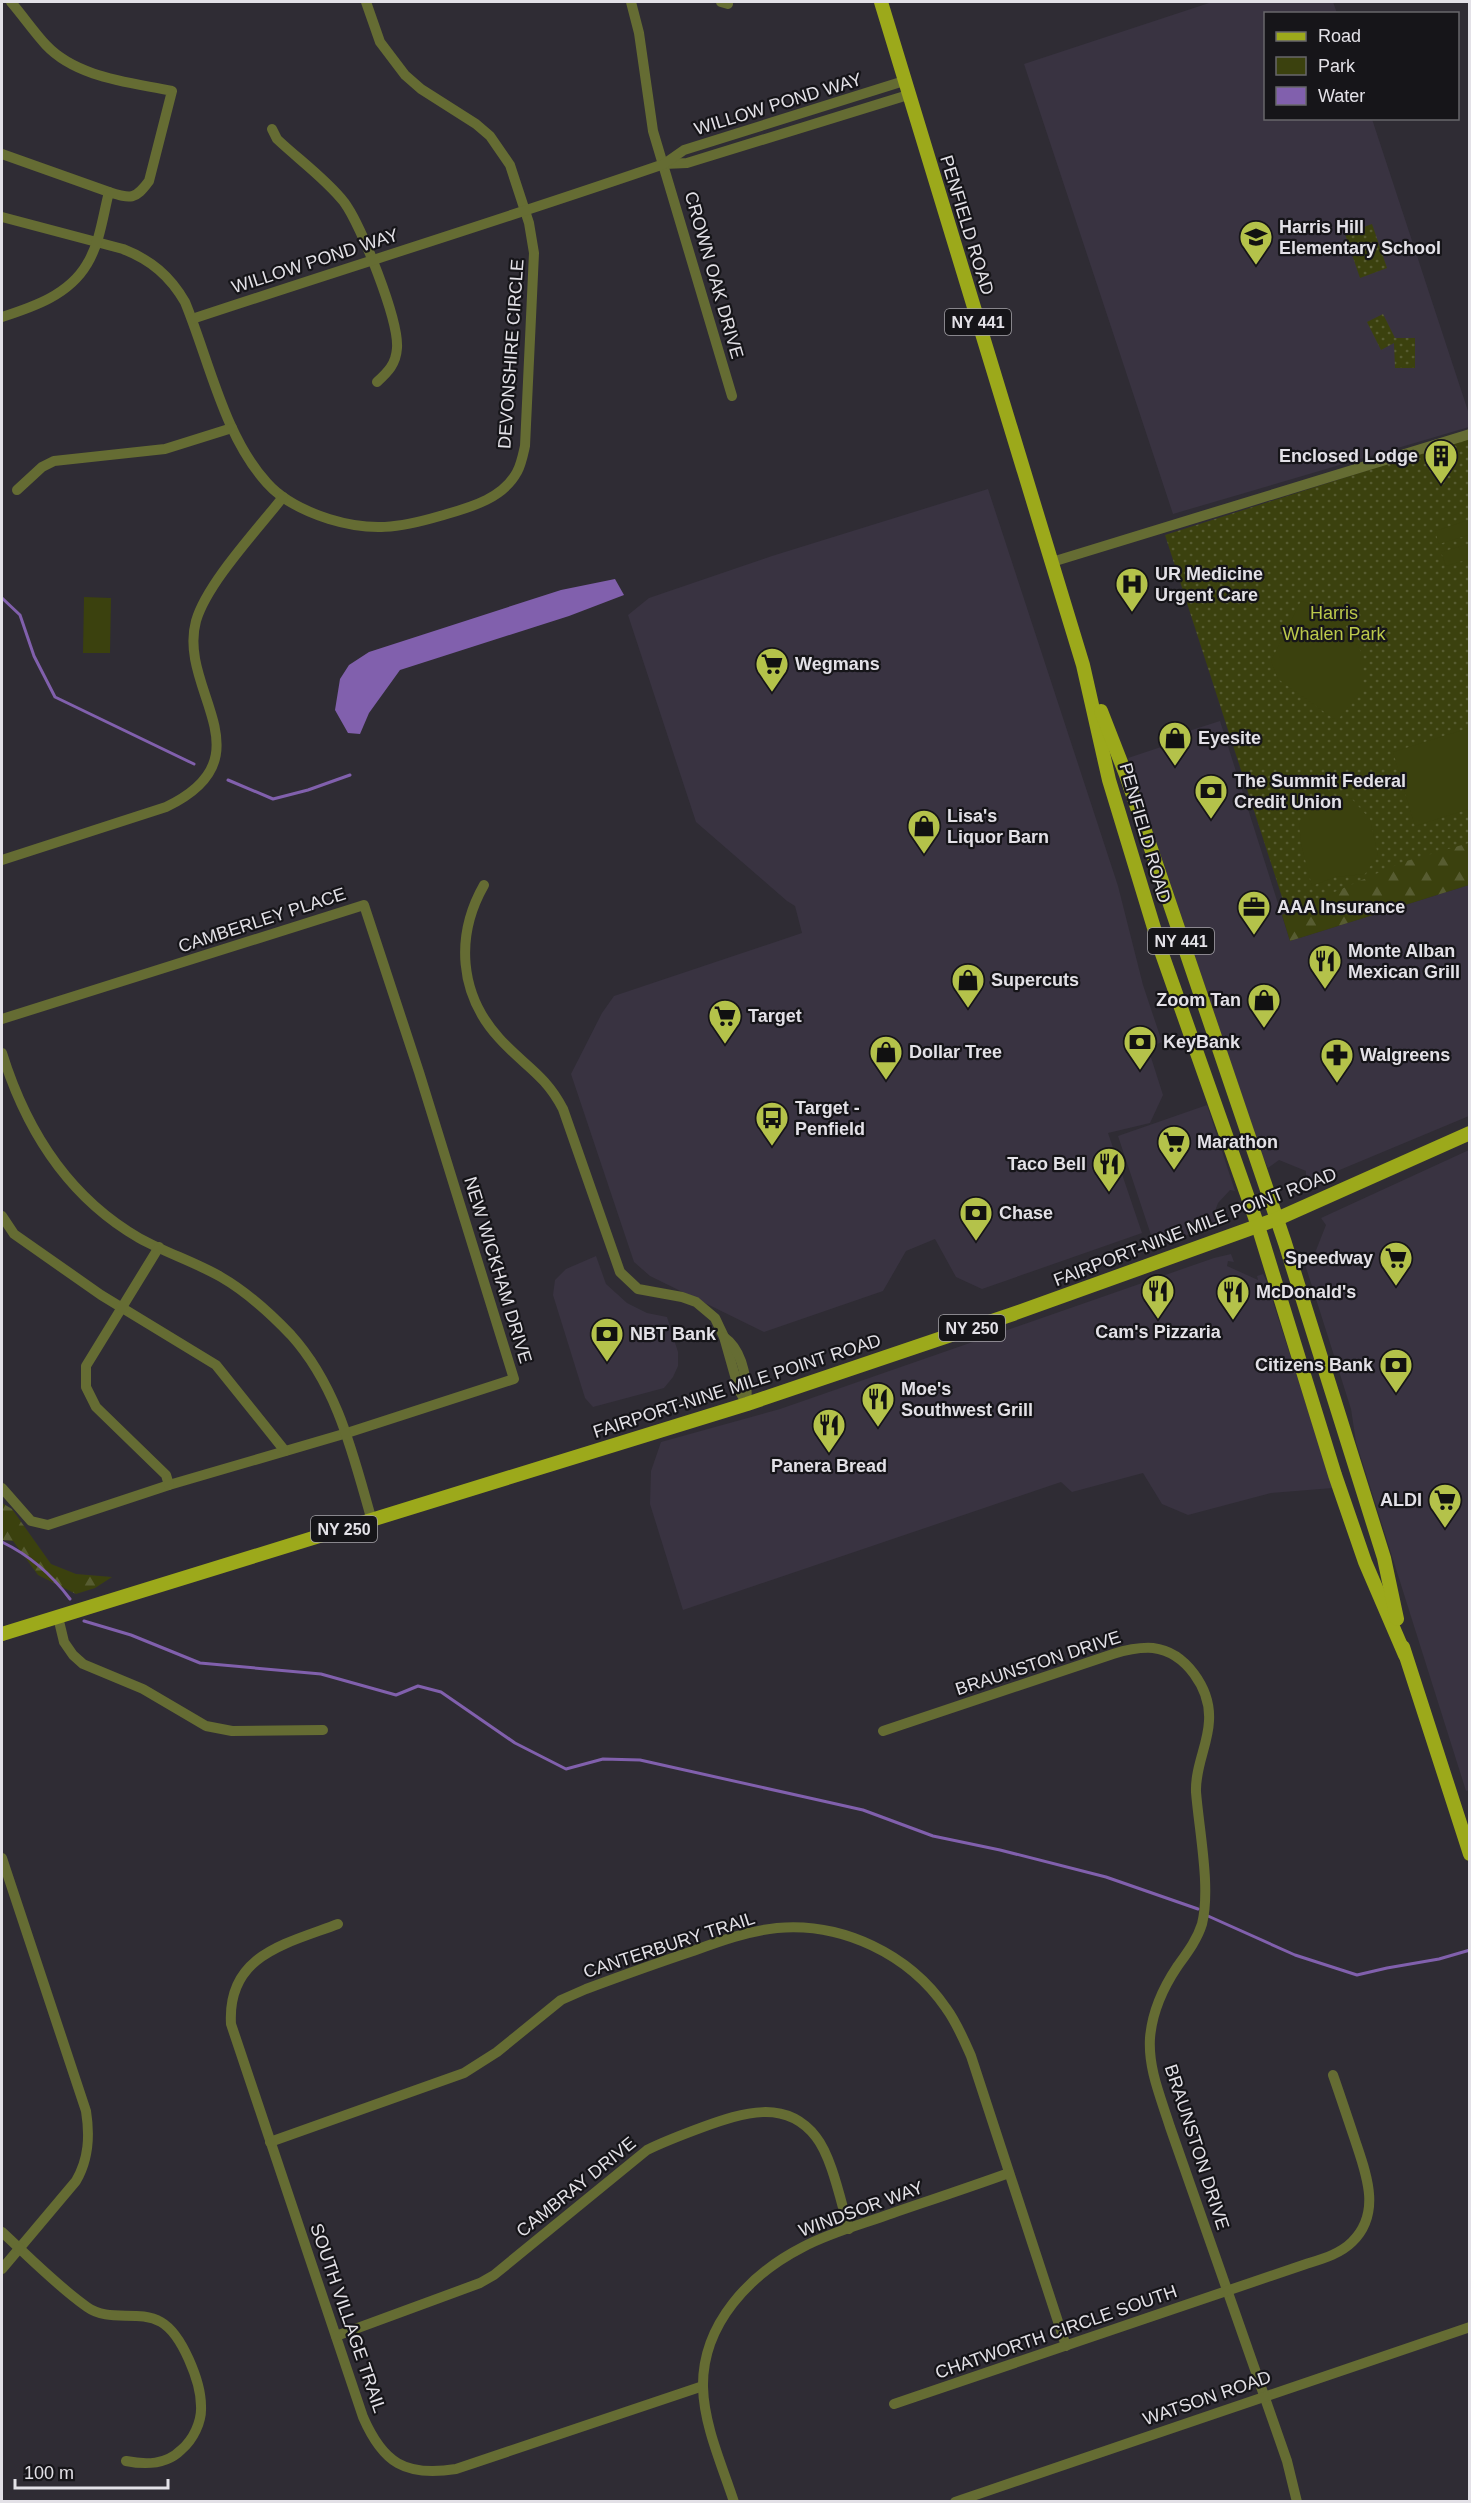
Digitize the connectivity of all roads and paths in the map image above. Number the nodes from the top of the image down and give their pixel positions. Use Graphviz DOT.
graph roads {
  1 [pos="11,2"];
  2 [pos="366,2"];
  3 [pos="631,2"];
  4 [pos="881,2"];
  5 [pos="906,88"];
  6 [pos="272,129"];
  7 [pos="2,154"];
  8 [pos="664,164"];
  9 [pos="109,192"];
  10 [pos="526,212"];
  11 [pos="2,217"];
  12 [pos="96,242"];
  13 [pos="372,259"];
  14 [pos="2,317"];
  15 [pos="192,319"];
  16 [pos="377,382"];
  17 [pos="732,396"];
  18 [pos="232,428"];
  19 [pos="1470,434"];
  20 [pos="17,490"];
  21 [pos="283,497"];
  22 [pos="1052,562"];
  23 [pos="1083,664"];
  24 [pos="2,860"];
  25 [pos="484,885"];
  26 [pos="2,1019"];
  27 [pos="2,1053"];
  28 [pos="419,1072"];
  29 [pos="1470,1134"];
  30 [pos="2,1216"];
  31 [pos="1277,1219"];
  32 [pos="1258,1226"];
  33 [pos="159,1247"];
  34 [pos="121,1309"];
  35 [pos="747,1404"];
  36 [pos="347,1433"];
  37 [pos="285,1451"];
  38 [pos="169,1485"];
  39 [pos="2,1488"];
  40 [pos="372,1521"];
  41 [pos="58,1617"];
  42 [pos="2,1634"];
  43 [pos="1405,1655"];
  44 [pos="323,1730"];
  45 [pos="883,1731"];
  46 [pos="1470,1854"];
  47 [pos="2,1858"];
  48 [pos="338,1924"];
  49 [pos="1333,2074"];
  50 [pos="270,2142"];
  51 [pos="1009,2173"];
  52 [pos="849,2229"];
  53 [pos="2,2232"];
  54 [pos="20,2249"];
  55 [pos="2,2269"];
  56 [pos="1228,2291"];
  57 [pos="1470,2327"];
  58 [pos="336,2336"];
  59 [pos="1066,2346"];
  60 [pos="703,2386"];
  61 [pos="1264,2396"];
  62 [pos="894,2404"];
  63 [pos="126,2461"];
  64 [pos="734,2502"];
  65 [pos="955,2502"];
  66 [pos="1297,2502"];
  1 -- 9 [label="street"];
  2 -- 10 [label="street, DEVONSHIRE CIRCLE"];
  3 -- 8 [label="street"];
  4 -- 5 [label="main road, PENFIELD ROAD / NY 441"];
  5 -- 8 [label="street, WILLOW POND WAY"];
  5 -- 22 [label="main road, PENFIELD ROAD / NY 441"];
  6 -- 13 [label="street"];
  7 -- 9 [label="street"];
  8 -- 10 [label="street, WILLOW POND WAY"];
  8 -- 17 [label="street, CROWN OAK DRIVE"];
  9 -- 12 [label="street"];
  10 -- 13 [label="street, WILLOW POND WAY"];
  10 -- 21 [label="street, DEVONSHIRE CIRCLE"];
  11 -- 12 [label="street"];
  12 -- 14 [label="street"];
  12 -- 15 [label="street"];
  13 -- 15 [label="street, WILLOW POND WAY"];
  13 -- 16 [label="street"];
  15 -- 18 [label="street, DEVONSHIRE CIRCLE"];
  18 -- 20 [label="street"];
  18 -- 21 [label="street, DEVONSHIRE CIRCLE"];
  19 -- 22 [label="street"];
  21 -- 24 [label="street"];
  22 -- 23 [label="main road, PENFIELD ROAD / NY 441"];
  23 -- 31 [label="main road, PENFIELD ROAD / NY 441"];
  23 -- 32 [label="main road, PENFIELD ROAD / NY 441"];
  25 -- 35 [label="street"];
  26 -- 28 [label="street, CAMBERLEY PLACE"];
  27 -- 33 [label="street"];
  28 -- 36 [label="street, NEW WICKHAM DRIVE"];
  29 -- 31 [label="main road, FAIRPORT-NINE MILE POINT ROAD / NY 250"];
  30 -- 34 [label="street"];
  31 -- 32 [label="main road, FAIRPORT-NINE MILE POINT ROAD / NY 250"];
  31 -- 43 [label="main road, PENFIELD ROAD / NY 441"];
  32 -- 35 [label="main road, FAIRPORT-NINE MILE POINT ROAD / NY 250"];
  32 -- 43 [label="main road, PENFIELD ROAD / NY 441"];
  33 -- 34 [label="street"];
  33 -- 36 [label="street"];
  34 -- 37 [label="street"];
  34 -- 38 [label="street"];
  35 -- 40 [label="main road, FAIRPORT-NINE MILE POINT ROAD / NY 250"];
  36 -- 37 [label="street, NEW WICKHAM DRIVE"];
  36 -- 40 [label="street"];
  37 -- 38 [label="street, NEW WICKHAM DRIVE"];
  38 -- 39 [label="street, NEW WICKHAM DRIVE"];
  40 -- 41 [label="main road, FAIRPORT-NINE MILE POINT ROAD / NY 250"];
  41 -- 42 [label="main road, FAIRPORT-NINE MILE POINT ROAD / NY 250"];
  41 -- 44 [label="street"];
  43 -- 46 [label="main road, PENFIELD ROAD / NY 441"];
  45 -- 56 [label="street, BRAUNSTON DRIVE"];
  47 -- 54 [label="street"];
  48 -- 50 [label="street, SOUTH VILLAGE TRAIL"];
  49 -- 56 [label="street, CHATWORTH CIRCLE SOUTH"];
  50 -- 51 [label="street, CANTERBURY TRAIL"];
  50 -- 58 [label="street, SOUTH VILLAGE TRAIL"];
  51 -- 52 [label="street, WINDSOR WAY"];
  51 -- 59 [label="street, CANTERBURY TRAIL"];
  52 -- 58 [label="street, CAMBRAY DRIVE"];
  52 -- 60 [label="street, WINDSOR WAY"];
  53 -- 54 [label="street"];
  54 -- 55 [label="street"];
  54 -- 63 [label="street"];
  56 -- 59 [label="street, CHATWORTH CIRCLE SOUTH"];
  56 -- 61 [label="street, BRAUNSTON DRIVE"];
  57 -- 61 [label="street, WATSON ROAD"];
  58 -- 60 [label="street, SOUTH VILLAGE TRAIL"];
  59 -- 62 [label="street, CHATWORTH CIRCLE SOUTH"];
  60 -- 64 [label="street, WINDSOR WAY"];
  61 -- 65 [label="street, WATSON ROAD"];
  61 -- 66 [label="street, BRAUNSTON DRIVE"];
}
